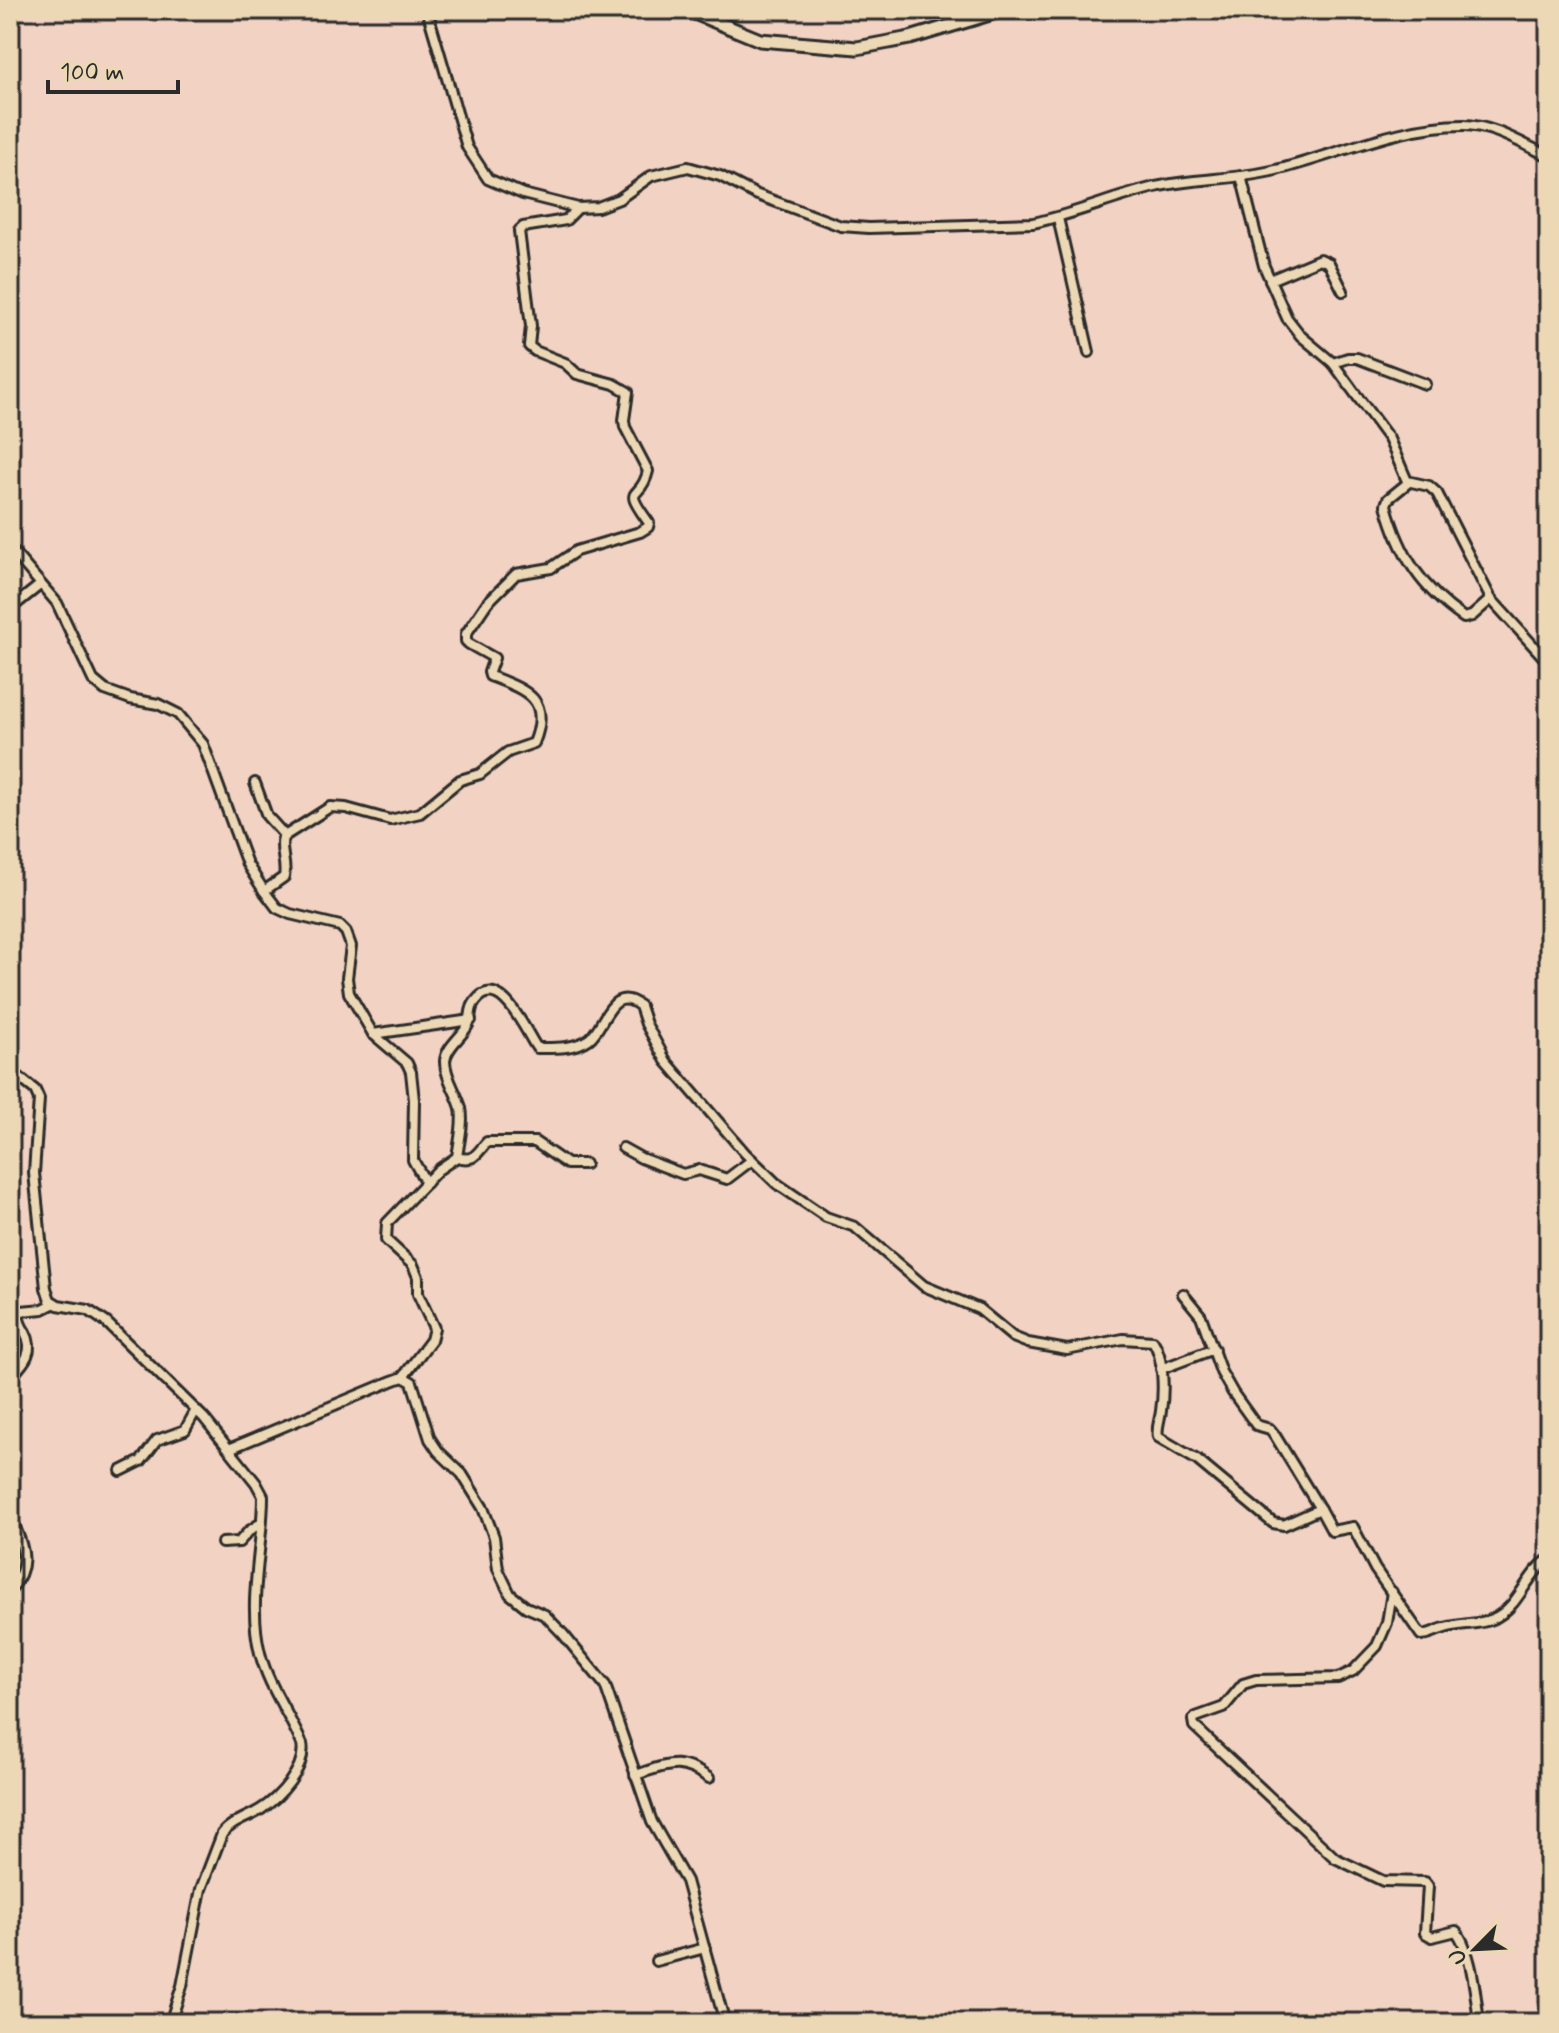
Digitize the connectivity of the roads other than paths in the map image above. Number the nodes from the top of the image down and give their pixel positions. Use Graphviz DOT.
graph roads {
  1 [pos="427,10"];
  2 [pos="687,10"];
  3 [pos="1003,10"];
  4 [pos="1549,156"];
  5 [pos="1241,176"];
  6 [pos="578,208"];
  7 [pos="1058,218"];
  8 [pos="1270,280"];
  9 [pos="1343,291"];
  10 [pos="1089,352"];
  11 [pos="1333,363"];
  12 [pos="1425,384"];
  13 [pos="1409,482"];
  14 [pos="10,548"];
  15 [pos="40,585"];
  16 [pos="1491,599"];
  17 [pos="10,609"];
  18 [pos="1549,663"];
  19 [pos="255,783"];
  20 [pos="285,836"];
  21 [pos="264,891"];
  22 [pos="471,1020"];
  23 [pos="373,1034"];
  24 [pos="10,1070"];
  25 [pos="623,1148"];
  26 [pos="457,1157"];
  27 [pos="752,1160"];
  28 [pos="585,1164"];
  29 [pos="426,1183"];
  30 [pos="1183,1294"];
  31 [pos="53,1304"];
  32 [pos="1214,1349"];
  33 [pos="1161,1369"];
  34 [pos="403,1377"];
  35 [pos="10,1378"];
  36 [pos="196,1410"];
  37 [pos="229,1449"];
  38 [pos="121,1471"];
  39 [pos="1320,1509"];
  40 [pos="10,1513"];
  41 [pos="261,1523"];
  42 [pos="222,1543"];
  43 [pos="1549,1559"];
  44 [pos="10,1591"];
  45 [pos="1392,1592"];
  46 [pos="635,1775"];
  47 [pos="709,1778"];
  48 [pos="705,1948"];
  49 [pos="656,1961"];
  50 [pos="170,2023"];
  51 [pos="725,2023"];
  52 [pos="1479,2023"];
  1 -- 6 [label="street"];
  2 -- 3 [label="main road"];
  4 -- 5 [label="street"];
  5 -- 7 [label="street"];
  5 -- 8 [label="street"];
  6 -- 7 [label="street"];
  6 -- 20 [label="street"];
  7 -- 10 [label="street"];
  8 -- 9 [label="street"];
  8 -- 11 [label="street"];
  11 -- 12 [label="street"];
  11 -- 13 [label="street"];
  13 -- 16 [label="street"];
  13 -- 16 [label="street"];
  14 -- 15 [label="street"];
  15 -- 17 [label="street"];
  15 -- 21 [label="street"];
  16 -- 18 [label="street"];
  19 -- 20 [label="street"];
  20 -- 21 [label="street"];
  21 -- 23 [label="street"];
  22 -- 23 [label="street"];
  22 -- 26 [label="street"];
  22 -- 27 [label="street"];
  23 -- 29 [label="street"];
  24 -- 31 [label="street"];
  25 -- 27 [label="street"];
  26 -- 28 [label="street"];
  26 -- 29 [label="street"];
  27 -- 33 [label="street"];
  29 -- 34 [label="street"];
  30 -- 32 [label="street"];
  31 -- 35 [label="street"];
  31 -- 36 [label="street"];
  32 -- 33 [label="street"];
  32 -- 39 [label="street"];
  33 -- 39 [label="street"];
  34 -- 37 [label="street"];
  34 -- 46 [label="street"];
  36 -- 37 [label="street"];
  36 -- 38 [label="street"];
  37 -- 41 [label="street"];
  39 -- 45 [label="street"];
  40 -- 44 [label="street"];
  41 -- 42 [label="street"];
  41 -- 50 [label="street"];
  43 -- 45 [label="street"];
  45 -- 52 [label="street"];
  46 -- 47 [label="street"];
  46 -- 48 [label="street"];
  48 -- 49 [label="street"];
  48 -- 51 [label="street"];
}
